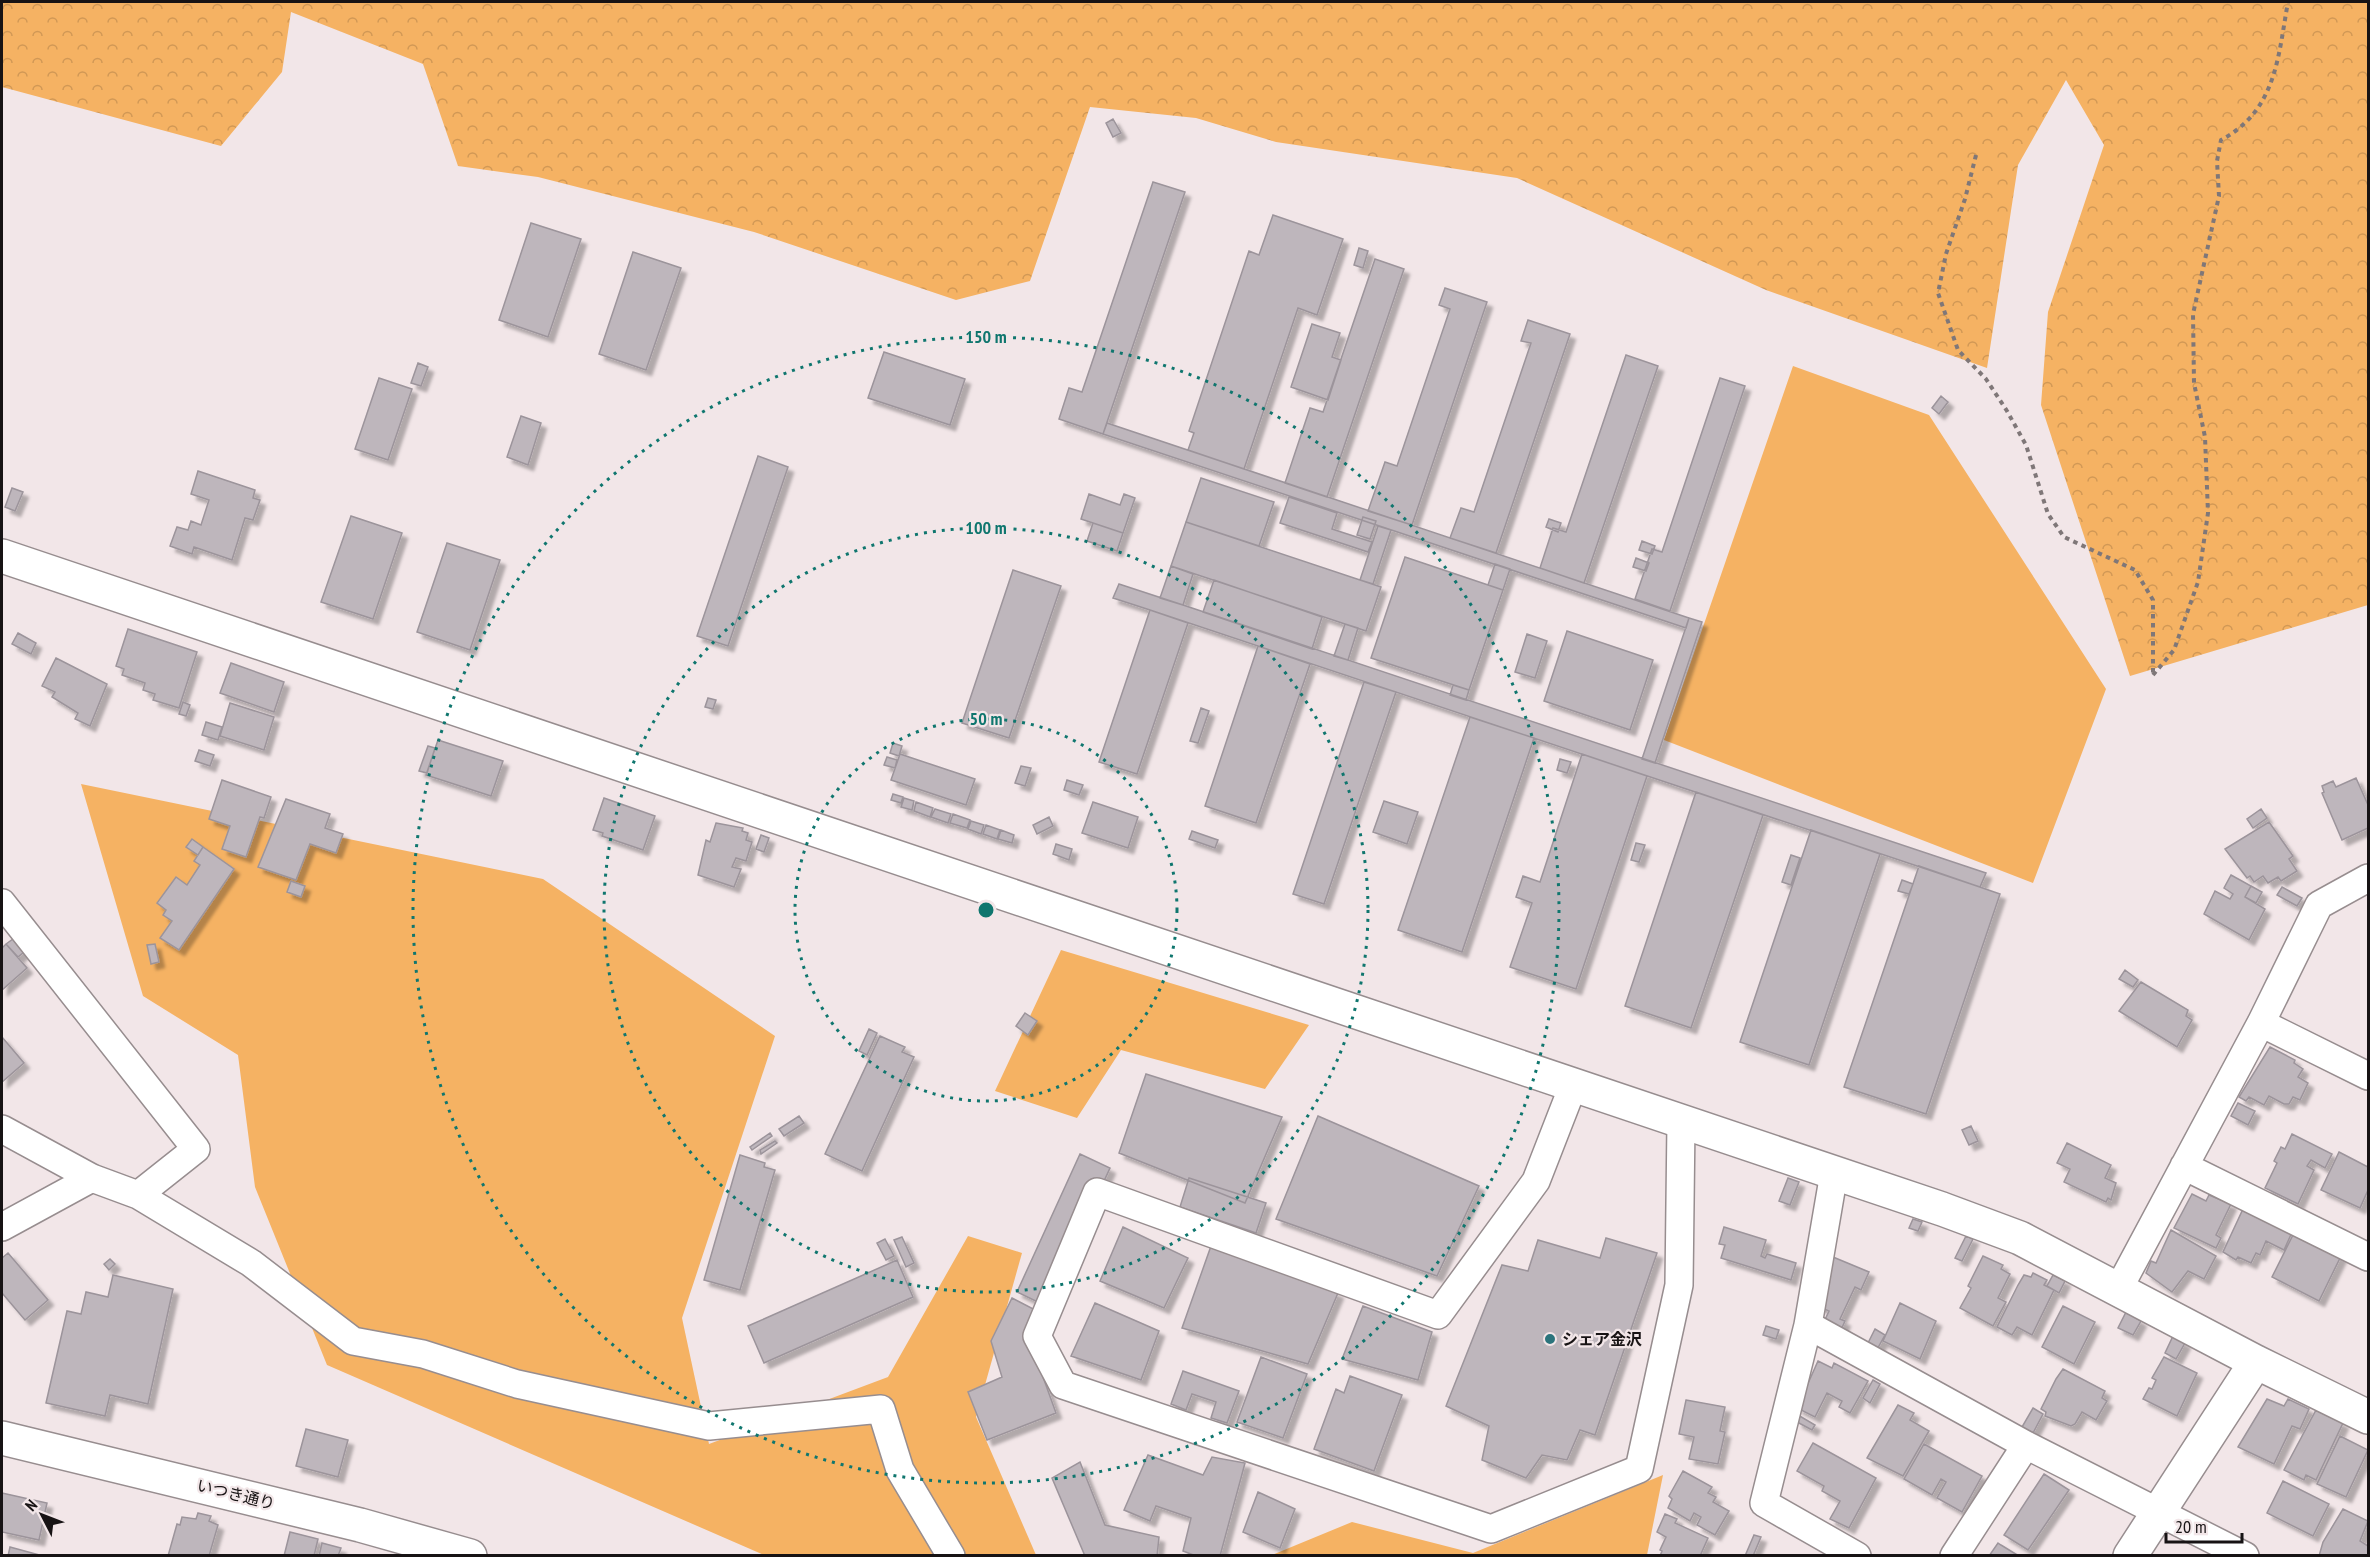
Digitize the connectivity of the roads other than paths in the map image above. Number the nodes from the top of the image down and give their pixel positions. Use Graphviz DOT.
graph roads {
  1 [pos="2,556"];
  2 [pos="2363,885"];
  3 [pos="2,903"];
  4 [pos="2260,1023"];
  5 [pos="2368,1076"];
  6 [pos="1573,1086"];
  7 [pos="1681,1122"];
  8 [pos="2,1129"];
  9 [pos="2184,1166"];
  10 [pos="1834,1173"];
  11 [pos="92,1178"];
  12 [pos="138,1195"];
  13 [pos="2,1227"];
  14 [pos="2368,1257"];
  15 [pos="2119,1288"];
  16 [pos="1808,1325"];
  17 [pos="2256,1362"];
  18 [pos="2368,1417"];
  19 [pos="2,1437"];
  20 [pos="2026,1445"];
  21 [pos="2158,1512"];
  22 [pos="470,1556"];
  23 [pos="951,1556"];
  24 [pos="1857,1556"];
  25 [pos="1954,1556"];
  26 [pos="2130,1556"];
  27 [pos="2245,1556"];
  1 -- 6 [label="street"];
  2 -- 4 [label="street"];
  3 -- 12 [label="street"];
  4 -- 5 [label="street"];
  4 -- 9 [label="street"];
  6 -- 7 [label="street"];
  6 -- 7 [label="street"];
  7 -- 10 [label="street"];
  8 -- 11 [label="street"];
  9 -- 14 [label="street"];
  9 -- 15 [label="street"];
  10 -- 15 [label="street"];
  10 -- 16 [label="street"];
  11 -- 12 [label="street"];
  11 -- 13 [label="street"];
  12 -- 23 [label="street"];
  15 -- 17 [label="street"];
  16 -- 20 [label="street"];
  16 -- 24 [label="street"];
  17 -- 18 [label="street"];
  17 -- 21 [label="street"];
  19 -- 22 [label="street, いつき通り"];
  20 -- 21 [label="street"];
  20 -- 25 [label="street"];
  21 -- 26 [label="street"];
  21 -- 27 [label="street"];
}
